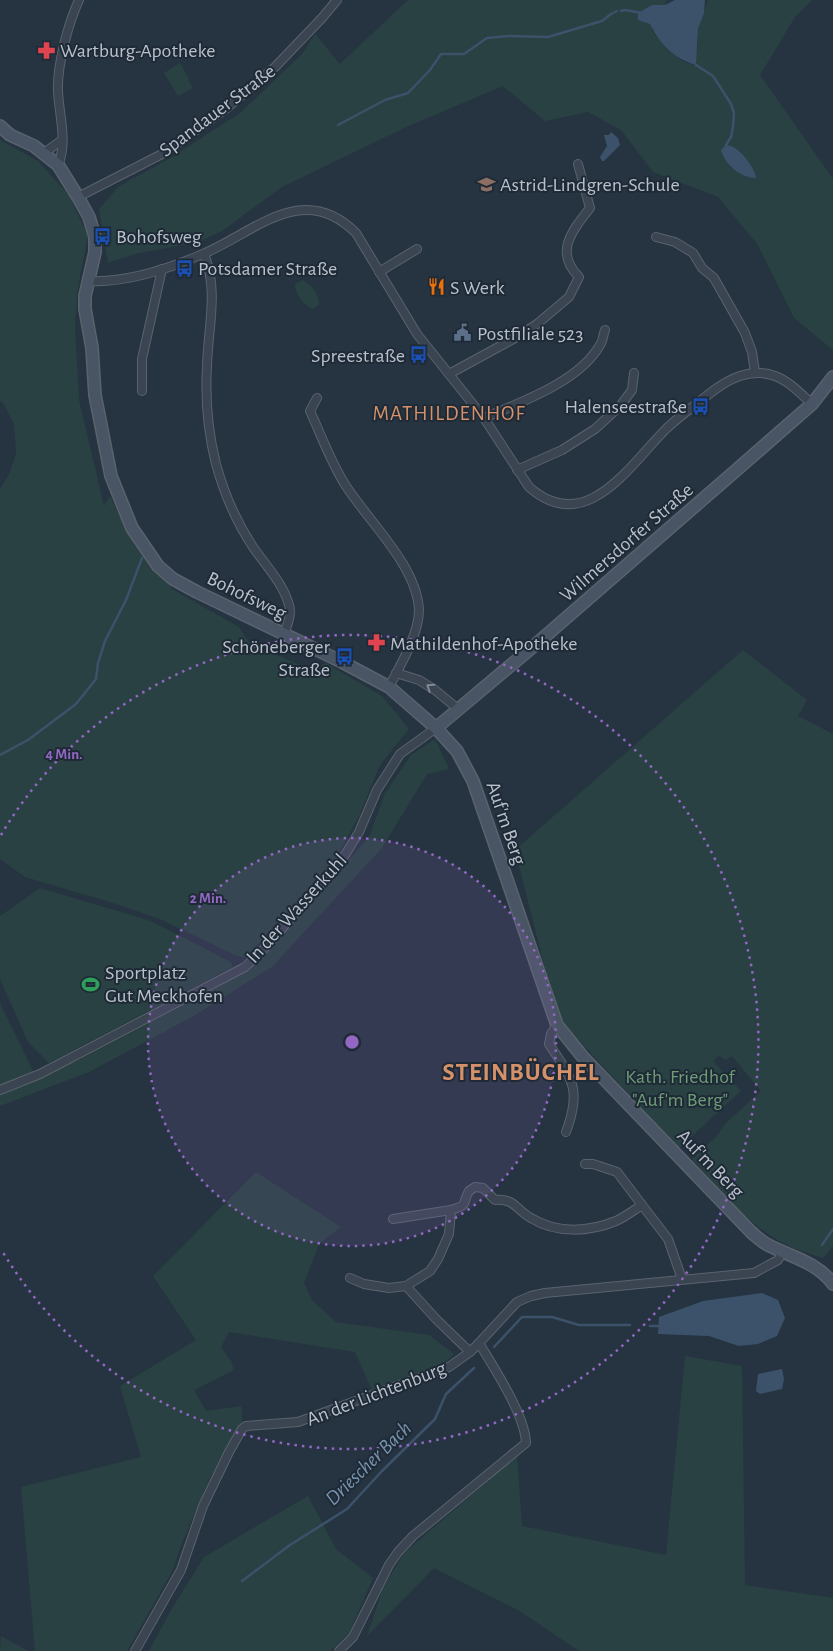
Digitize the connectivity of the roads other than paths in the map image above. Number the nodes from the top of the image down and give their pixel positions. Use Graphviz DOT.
graph roads {
  1 [pos="79,0"];
  2 [pos="337,0"];
  3 [pos="0,126"];
  4 [pos="62,140"];
  5 [pos="44,153"];
  6 [pos="578,164"];
  7 [pos="58,165"];
  8 [pos="78,197"];
  9 [pos="656,237"];
  10 [pos="418,249"];
  11 [pos="204,254"];
  12 [pos="162,270"];
  13 [pos="379,272"];
  14 [pos="89,281"];
  15 [pos="605,330"];
  16 [pos="755,372"];
  17 [pos="634,373"];
  18 [pos="449,374"];
  19 [pos="833,377"];
  20 [pos="142,391"];
  21 [pos="317,398"];
  22 [pos="812,404"];
  23 [pos="484,418"];
  24 [pos="518,470"];
  25 [pos="284,634"];
  26 [pos="396,673"];
  27 [pos="389,687"];
  28 [pos="458,709"];
  29 [pos="436,728"];
  30 [pos="557,1025"];
  31 [pos="0,1090"];
  32 [pos="566,1132"];
  33 [pos="585,1164"];
  34 [pos="642,1205"];
  35 [pos="451,1210"];
  36 [pos="393,1218"];
  37 [pos="782,1252"];
  38 [pos="350,1278"];
  39 [pos="682,1279"];
  40 [pos="833,1284"];
  41 [pos="406,1286"];
  42 [pos="479,1343"];
  43 [pos="470,1352"];
  44 [pos="135,1651"];
  45 [pos="339,1651"];
  1 -- 4 [label="street"];
  2 -- 8 [label="street, Spandauer Straße"];
  3 -- 5 [label="street, Bohofsweg"];
  4 -- 5 [label="street"];
  4 -- 7 [label="street"];
  5 -- 7 [label="street, Bohofsweg"];
  6 -- 18 [label="street"];
  7 -- 8 [label="street, Bohofsweg"];
  8 -- 14 [label="street, Bohofsweg"];
  9 -- 16 [label="street"];
  10 -- 13 [label="street"];
  11 -- 12 [label="street"];
  11 -- 13 [label="street"];
  11 -- 25 [label="street"];
  12 -- 14 [label="street"];
  12 -- 20 [label="street"];
  13 -- 18 [label="street"];
  14 -- 25 [label="street, Bohofsweg"];
  15 -- 23 [label="street"];
  16 -- 22 [label="street"];
  16 -- 24 [label="street"];
  17 -- 24 [label="street"];
  18 -- 23 [label="street"];
  19 -- 22 [label="street, Wilmersdorfer Straße"];
  21 -- 26 [label="street"];
  22 -- 28 [label="street, Wilmersdorfer Straße"];
  23 -- 24 [label="street"];
  25 -- 27 [label="street, Bohofsweg"];
  26 -- 27 [label="street"];
  28 -- 26 [label="street, one-way"];
  27 -- 29 [label="street, Bohofsweg"];
  28 -- 29 [label="street, Wilmersdorfer Straße"];
  29 -- 30 [label="street, Auf'm Berg"];
  29 -- 31 [label="street, In der Wasserkuhl"];
  30 -- 32 [label="street"];
  30 -- 37 [label="street, Auf'm Berg"];
  33 -- 34 [label="street"];
  34 -- 35 [label="street"];
  34 -- 39 [label="street"];
  35 -- 36 [label="street"];
  35 -- 41 [label="street"];
  37 -- 39 [label="street, An der Lichtenburg"];
  37 -- 40 [label="street, Auf'm Berg"];
  38 -- 41 [label="street"];
  39 -- 42 [label="street, An der Lichtenburg"];
  41 -- 43 [label="street"];
  42 -- 43 [label="street, An der Lichtenburg"];
  42 -- 45 [label="street"];
  43 -- 44 [label="street, An der Lichtenburg"];
}
